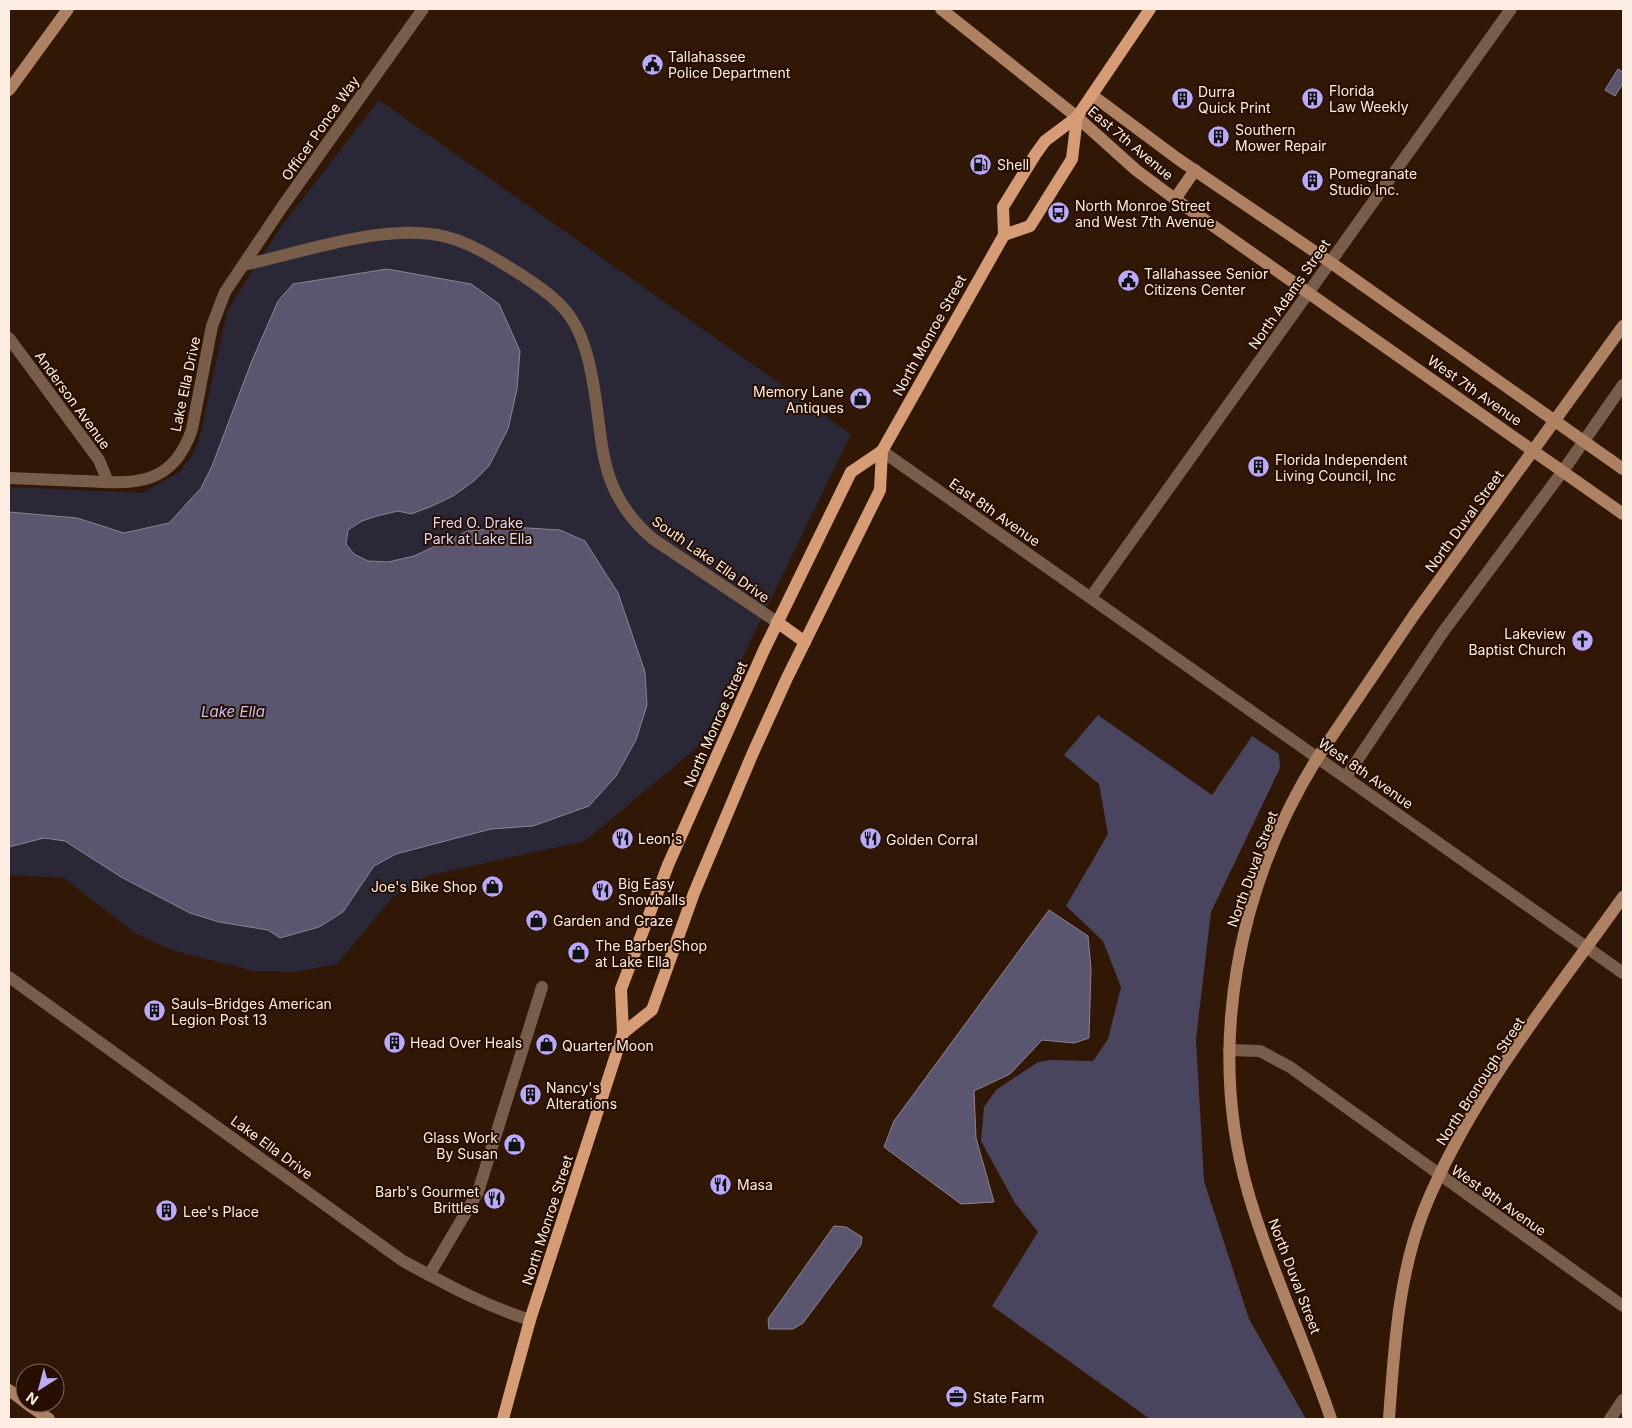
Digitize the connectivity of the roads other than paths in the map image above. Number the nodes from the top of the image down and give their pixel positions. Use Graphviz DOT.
graph roads {
  1 [pos="68,9"];
  2 [pos="423,9"];
  3 [pos="941,9"];
  4 [pos="1150,9"];
  5 [pos="1511,9"];
  6 [pos="9,90"];
  7 [pos="1092,95"];
  8 [pos="1077,117"];
  9 [pos="1195,170"];
  10 [pos="1175,199"];
  11 [pos="1004,234"];
  12 [pos="1330,262"];
  13 [pos="243,266"];
  14 [pos="1308,294"];
  15 [pos="1623,326"];
  16 [pos="9,338"];
  17 [pos="1623,385"];
  18 [pos="1556,420"];
  19 [pos="1585,441"];
  20 [pos="1534,450"];
  21 [pos="882,451"];
  22 [pos="1623,469"];
  23 [pos="1564,471"];
  24 [pos="9,478"];
  25 [pos="108,482"];
  26 [pos="1623,514"];
  27 [pos="1091,597"];
  28 [pos="778,622"];
  29 [pos="804,642"];
  30 [pos="1318,757"];
  31 [pos="1346,777"];
  32 [pos="1623,897"];
  33 [pos="1588,947"];
  34 [pos="1623,973"];
  35 [pos="9,976"];
  36 [pos="542,987"];
  37 [pos="623,1033"];
  38 [pos="1229,1050"];
  39 [pos="1440,1176"];
  40 [pos="429,1275"];
  41 [pos="1623,1306"];
  42 [pos="530,1320"];
  43 [pos="1623,1400"];
  44 [pos="503,1419"];
  45 [pos="1331,1419"];
  46 [pos="1389,1419"];
  47 [pos="1610,1419"];
  1 -- 6 [label="main road"];
  2 -- 13 [label="street, Officer Ponce Way"];
  3 -- 8 [label="main road, East 7th Avenue"];
  4 -- 7 [label="main road"];
  5 -- 12 [label="street, North Adams Street"];
  7 -- 8 [label="main road"];
  7 -- 9 [label="main road, East 7th Avenue"];
  8 -- 10 [label="main road, East 7th Avenue"];
  8 -- 11 [label="main road"];
  8 -- 11 [label="main road"];
  9 -- 10 [label="main road"];
  9 -- 12 [label="main road, East 7th Avenue"];
  10 -- 14 [label="main road, East 7th Avenue"];
  11 -- 21 [label="main road, North Monroe Street"];
  12 -- 14 [label="street, North Adams Street"];
  12 -- 18 [label="main road, West 7th Avenue"];
  13 -- 25 [label="street, Lake Ella Drive"];
  13 -- 28 [label="street, South Lake Ella Drive"];
  14 -- 20 [label="main road, West 7th Avenue"];
  14 -- 27 [label="street, North Adams Street"];
  15 -- 18 [label="main road, North Duval Street"];
  16 -- 25 [label="street, Anderson Avenue"];
  17 -- 19 [label="street"];
  18 -- 19 [label="main road, West 7th Avenue"];
  18 -- 20 [label="main road, North Duval Street"];
  19 -- 22 [label="main road, West 7th Avenue"];
  19 -- 23 [label="street"];
  20 -- 23 [label="main road, West 7th Avenue"];
  20 -- 30 [label="main road, North Duval Street"];
  21 -- 27 [label="street, East 8th Avenue"];
  21 -- 28 [label="main road, North Monroe Street"];
  21 -- 29 [label="main road, North Monroe Street"];
  23 -- 26 [label="main road, West 7th Avenue"];
  23 -- 31 [label="street"];
  24 -- 25 [label="street, Lake Ella Drive"];
  27 -- 30 [label="street, West 8th Avenue"];
  28 -- 29 [label="main road"];
  28 -- 37 [label="main road, North Monroe Street"];
  29 -- 37 [label="main road, North Monroe Street"];
  30 -- 31 [label="street, West 8th Avenue"];
  30 -- 38 [label="main road, North Duval Street"];
  31 -- 33 [label="street, West 8th Avenue"];
  32 -- 33 [label="main road, North Bronough Street"];
  33 -- 34 [label="street, West 8th Avenue"];
  33 -- 39 [label="main road, North Bronough Street"];
  35 -- 40 [label="street, Lake Ella Drive"];
  36 -- 40 [label="street"];
  37 -- 42 [label="main road, North Monroe Street"];
  38 -- 39 [label="street, West 9th Avenue"];
  38 -- 45 [label="main road, North Duval Street"];
  39 -- 41 [label="street, West 9th Avenue"];
  39 -- 46 [label="main road, North Bronough Street"];
  40 -- 42 [label="street, Lake Ella Drive"];
  42 -- 44 [label="main road, North Monroe Street"];
  43 -- 47 [label="street"];
}
